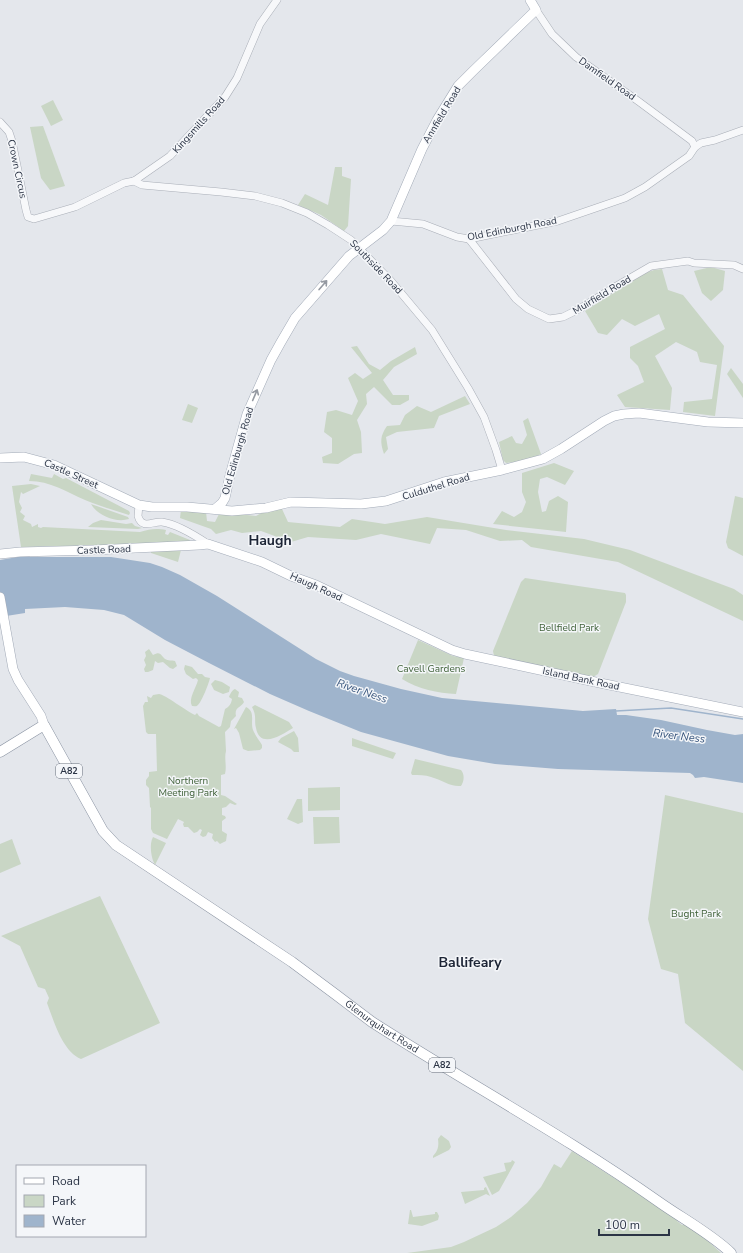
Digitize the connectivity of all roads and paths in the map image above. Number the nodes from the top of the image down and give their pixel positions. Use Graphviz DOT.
graph roads {
  1 [pos="277,0"];
  2 [pos="530,0"];
  3 [pos="536,10"];
  4 [pos="0,122"];
  5 [pos="743,130"];
  6 [pos="695,147"];
  7 [pos="134,181"];
  8 [pos="30,218"];
  9 [pos="391,221"];
  10 [pos="469,239"];
  11 [pos="359,248"];
  12 [pos="743,270"];
  13 [pos="743,423"];
  14 [pos="0,458"];
  15 [pos="502,470"];
  16 [pos="139,505"];
  17 [pos="215,510"];
  18 [pos="208,544"];
  19 [pos="0,554"];
  20 [pos="0,597"];
  21 [pos="0,629"];
  22 [pos="422,636"];
  23 [pos="10,667"];
  24 [pos="743,712"];
  25 [pos="44,725"];
  26 [pos="0,752"];
  27 [pos="731,1253"];
  1 -- 7 [label="street, Kingsmills Road"];
  2 -- 3 [label="main road, Damfield Road"];
  3 -- 6 [label="street, Damfield Road"];
  3 -- 9 [label="main road, Annfield Road"];
  4 -- 8 [label="street, Crown Circus"];
  5 -- 6 [label="street, Old Edinburgh Road"];
  6 -- 10 [label="street, Old Edinburgh Road"];
  7 -- 8 [label="street, Kingsmills Road"];
  7 -- 11 [label="street, Southside Road"];
  9 -- 10 [label="street, Old Edinburgh Road"];
  9 -- 11 [label="main road, Old Edinburgh Road"];
  10 -- 12 [label="street, Muirfield Road"];
  11 -- 15 [label="street, Southside Road"];
  17 -- 11 [label="main road, Old Edinburgh Road, one-way"];
  13 -- 15 [label="main road, Culduthel Road"];
  14 -- 16 [label="main road, Castle Street"];
  15 -- 17 [label="main road, Culduthel Road"];
  16 -- 17 [label="main road, Culduthel Road"];
  16 -- 18 [label="street"];
  18 -- 19 [label="main road, Castle Road"];
  18 -- 22 [label="main road, Haugh Road"];
  20 -- 23 [label="main road"];
  21 -- 23 [label="main road"];
  22 -- 24 [label="main road, Island Bank Road"];
  23 -- 25 [label="main road"];
  25 -- 26 [label="highway"];
  25 -- 27 [label="highway, Glenurquhart Road / A82"];
}
